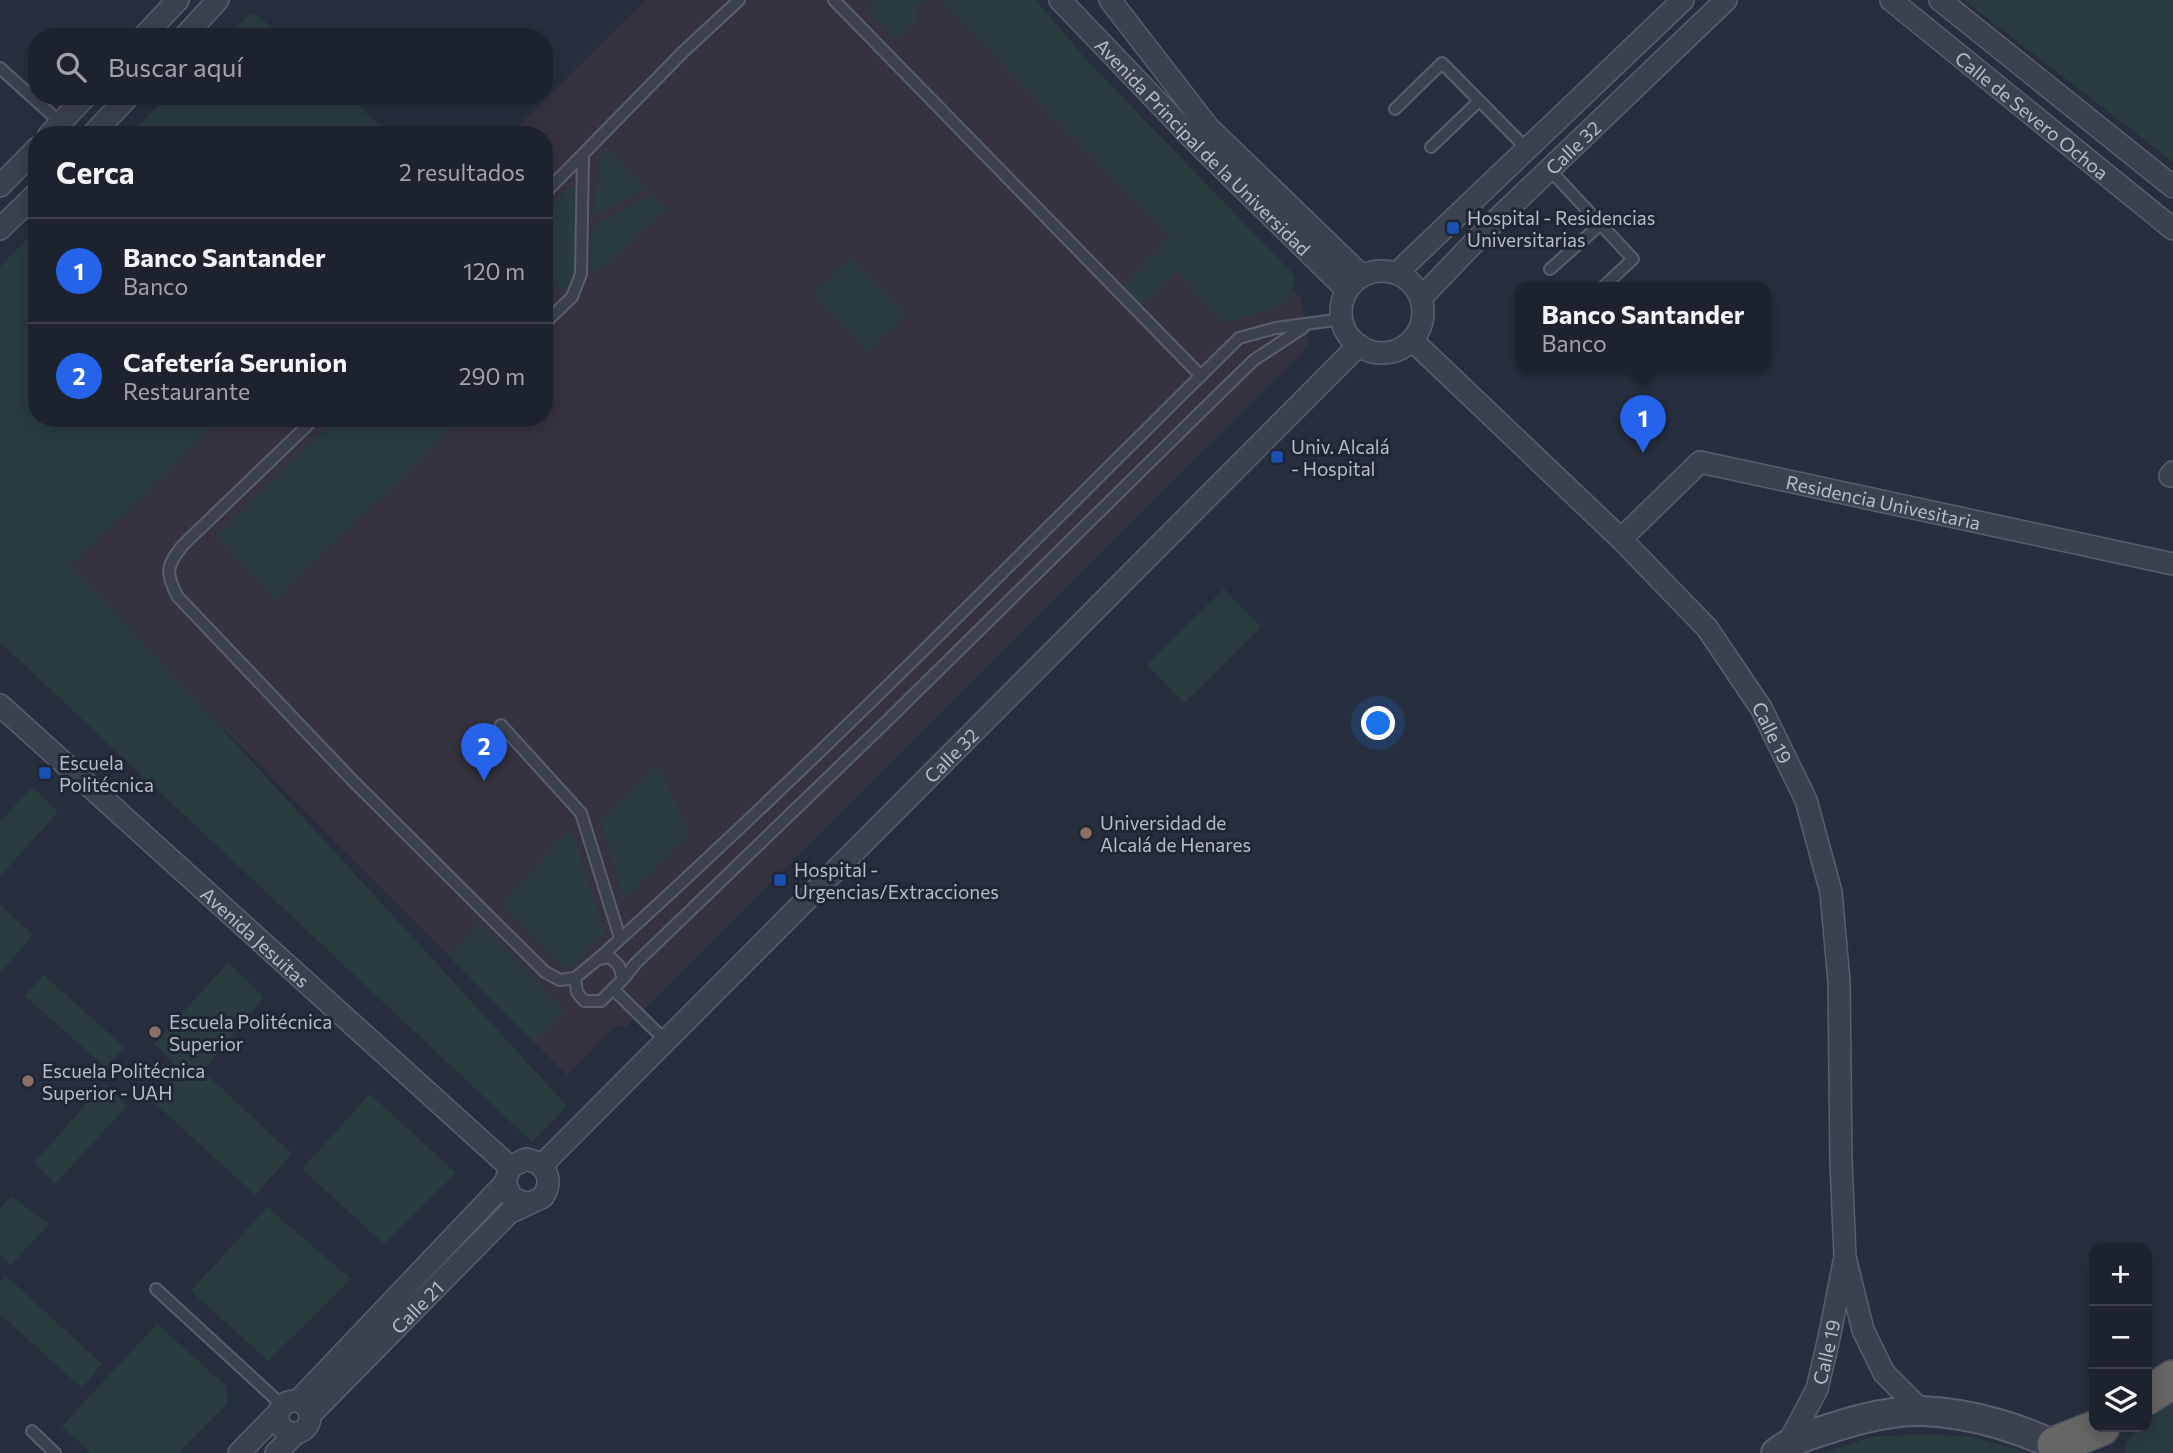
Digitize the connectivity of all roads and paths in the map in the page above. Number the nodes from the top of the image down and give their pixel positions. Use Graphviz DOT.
graph roads {
  1 [pos="178,0"];
  2 [pos="218,0"];
  3 [pos="739,0"];
  4 [pos="834,0"];
  5 [pos="1060,0"];
  6 [pos="1110,0"];
  7 [pos="1683,0"];
  8 [pos="1726,0"];
  9 [pos="1891,0"];
  10 [pos="1940,0"];
  11 [pos="152,28"];
  12 [pos="192,28"];
  13 [pos="0,68"];
  14 [pos="28,96"];
  15 [pos="1479,101"];
  16 [pos="36,105"];
  17 [pos="80,105"];
  18 [pos="120,105"];
  19 [pos="1395,109"];
  20 [pos="57,126"];
  21 [pos="65,126"];
  22 [pos="100,126"];
  23 [pos="1431,147"];
  24 [pos="1527,149"];
  25 [pos="583,156"];
  26 [pos="28,157"];
  27 [pos="1550,170"];
  28 [pos="553,185"];
  29 [pos="0,186"];
  30 [pos="2173,187"];
  31 [pos="28,202"];
  32 [pos="1601,224"];
  33 [pos="0,229"];
  34 [pos="2173,229"];
  35 [pos="1550,270"];
  36 [pos="1397,273"];
  37 [pos="1608,282"];
  38 [pos="1355,283"];
  39 [pos="1421,298"];
  40 [pos="553,315"];
  41 [pos="1342,319"];
  42 [pos="1306,325"];
  43 [pos="1412,340"];
  44 [pos="1359,345"];
  45 [pos="1201,376"];
  46 [pos="306,427"];
  47 [pos="1620,539"];
  48 [pos="2173,564"];
  49 [pos="0,705"];
  50 [pos="501,725"];
  51 [pos="620,938"];
  52 [pos="597,958"];
  53 [pos="575,978"];
  54 [pos="623,979"];
  55 [pos="613,989"];
  56 [pos="665,1040"];
  57 [pos="542,1165"];
  58 [pos="507,1175"];
  59 [pos="528,1204"];
  60 [pos="1845,1257"];
  61 [pos="156,1289"];
  62 [pos="2173,1379"];
  63 [pos="2152,1393"];
  64 [pos="292,1409"];
  65 [pos="1922,1411"];
  66 [pos="32,1431"];
  67 [pos="2093,1432"];
  68 [pos="1782,1447"];
  69 [pos="2064,1449"];
  70 [pos="55,1453"];
  71 [pos="239,1453"];
  72 [pos="276,1453"];
  1 -- 11 [label="street"];
  2 -- 12 [label="street"];
  3 -- 25 [label="lane"];
  4 -- 45 [label="lane"];
  5 -- 38 [label="street, Avenida Principal de la Universidad"];
  6 -- 38 [label="street, Avenida Principal de la Universidad"];
  7 -- 24 [label="street, Calle 32"];
  8 -- 27 [label="street, Calle 32"];
  9 -- 34 [label="street, Calle de Severo Ochoa"];
  10 -- 30 [label="street, Calle de Severo Ochoa"];
  13 -- 14 [label="lane"];
  15 -- 19 [label="lane"];
  15 -- 23 [label="lane"];
  15 -- 24 [label="lane"];
  16 -- 20 [label="lane"];
  17 -- 21 [label="street"];
  18 -- 22 [label="street"];
  24 -- 36 [label="street, Calle 32"];
  25 -- 28 [label="lane"];
  25 -- 40 [label="lane"];
  26 -- 29 [label="street"];
  27 -- 32 [label="lane"];
  27 -- 39 [label="street, Calle 32"];
  31 -- 33 [label="street"];
  32 -- 35 [label="lane"];
  32 -- 37 [label="lane"];
  36 -- 38 [label="street"];
  36 -- 39 [label="street"];
  38 -- 41 [label="street"];
  39 -- 43 [label="street"];
  41 -- 42 [label="lane"];
  41 -- 44 [label="street"];
  42 -- 45 [label="lane"];
  42 -- 54 [label="lane"];
  43 -- 44 [label="street"];
  43 -- 47 [label="street, Calle 19"];
  44 -- 56 [label="street, Calle 32"];
  45 -- 51 [label="lane"];
  46 -- 53 [label="lane"];
  47 -- 48 [label="street, Residencia Univesitaria"];
  47 -- 60 [label="street, Calle 19"];
  49 -- 58 [label="street, Avenida Jesuitas"];
  50 -- 51 [label="lane"];
  51 -- 52 [label="lane"];
  52 -- 53 [label="lane"];
  52 -- 54 [label="lane"];
  53 -- 55 [label="lane"];
  54 -- 55 [label="lane"];
  55 -- 56 [label="lane"];
  56 -- 57 [label="street, Calle 32"];
  57 -- 58 [label="street"];
  57 -- 59 [label="street"];
  58 -- 59 [label="street"];
  58 -- 64 [label="street, Calle 21"];
  59 -- 64 [label="street, Calle 21"];
  60 -- 65 [label="street, Calle 19"];
  60 -- 68 [label="street, Calle 19"];
  61 -- 64 [label="lane"];
  62 -- 63 [label="highway"];
  64 -- 71 [label="street, Calle 21"];
  64 -- 72 [label="street"];
  65 -- 68 [label="street"];
  65 -- 69 [label="street"];
  66 -- 70 [label="lane"];
  67 -- 69 [label="highway"];
}
